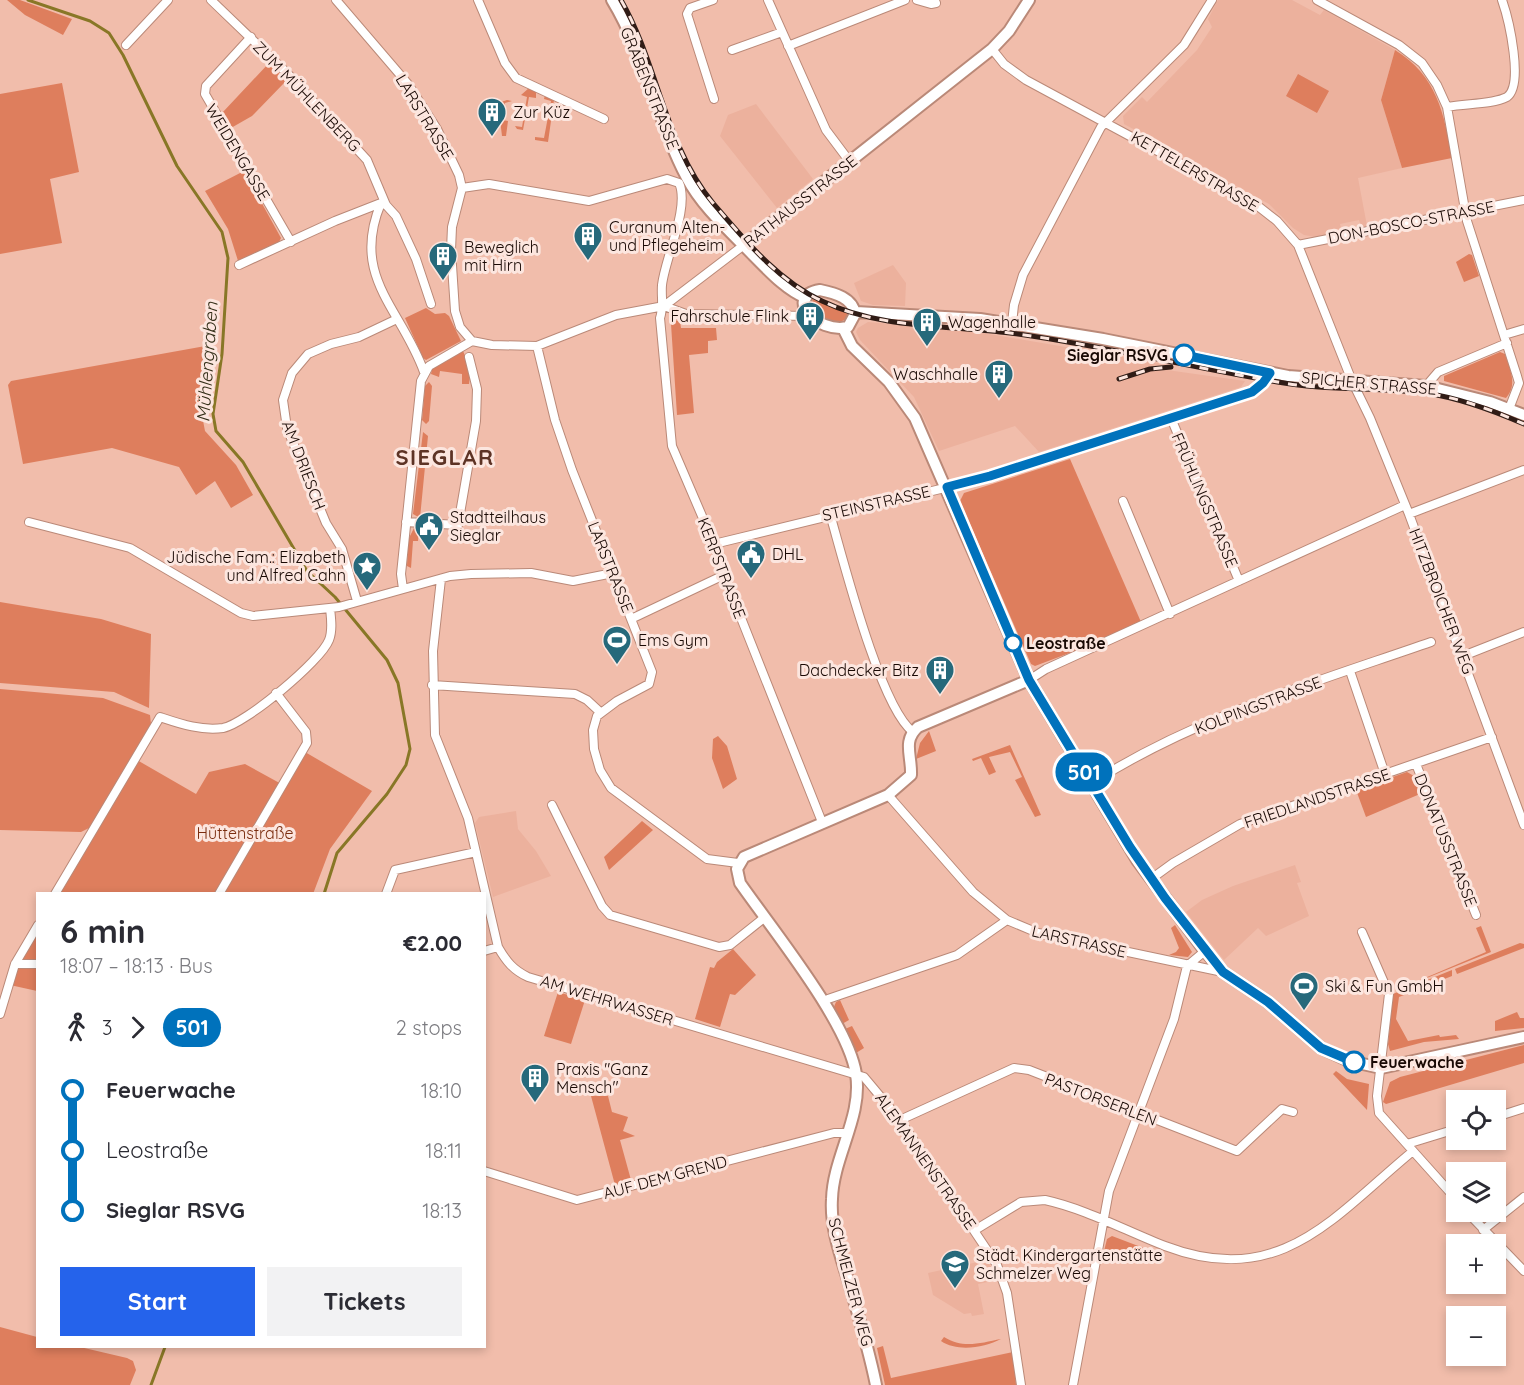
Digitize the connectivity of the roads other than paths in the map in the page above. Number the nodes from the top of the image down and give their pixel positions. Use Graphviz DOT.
graph roads {
  1 [pos="168,0"];
  2 [pos="211,0"];
  3 [pos="336,0"];
  4 [pos="478,0"];
  5 [pos="612,0"];
  6 [pos="713,0"];
  7 [pos="768,0"];
  8 [pos="905,0"];
  9 [pos="917,0"];
  10 [pos="1029,0"];
  11 [pos="1212,0"];
  12 [pos="1317,0"];
  13 [pos="1502,0"];
  14 [pos="936,3"];
  15 [pos="782,32"];
  16 [pos="251,37"];
  17 [pos="126,45"];
  18 [pos="789,46"];
  19 [pos="992,49"];
  20 [pos="732,50"];
  21 [pos="714,99"];
  22 [pos="1447,107"];
  23 [pos="604,118"];
  24 [pos="1107,122"];
  25 [pos="850,162"];
  26 [pos="462,188"];
  27 [pos="1524,200"];
  28 [pos="383,204"];
  29 [pos="1465,212"];
  30 [pos="291,243"];
  31 [pos="744,245"];
  32 [pos="1298,245"];
  33 [pos="239,265"];
  34 [pos="806,298"];
  35 [pos="431,304"];
  36 [pos="664,306"];
  37 [pos="855,312"];
  38 [pos="808,316"];
  39 [pos="397,319"];
  40 [pos="1012,323"];
  41 [pos="843,328"];
  42 [pos="1524,329"];
  43 [pos="1506,339"];
  44 [pos="472,341"];
  45 [pos="537,346"];
  46 [pos="469,357"];
  47 [pos="424,372"];
  48 [pos="1270,373"];
  49 [pos="1352,381"];
  50 [pos="1426,386"];
  51 [pos="1509,409"];
  52 [pos="1524,415"];
  53 [pos="1171,418"];
  54 [pos="1524,470"];
  55 [pos="947,487"];
  56 [pos="1123,501"];
  57 [pos="1405,505"];
  58 [pos="830,514"];
  59 [pos="1409,514"];
  60 [pos="29,522"];
  61 [pos="406,522"];
  62 [pos="714,544"];
  63 [pos="613,573"];
  64 [pos="724,575"];
  65 [pos="441,579"];
  66 [pos="1239,581"];
  67 [pos="403,589"];
  68 [pos="357,601"];
  69 [pos="330,608"];
  70 [pos="1170,614"];
  71 [pos="631,619"];
  72 [pos="1524,632"];
  73 [pos="1431,642"];
  74 [pos="1463,656"];
  75 [pos="1350,671"];
  76 [pos="1029,680"];
  77 [pos="432,685"];
  78 [pos="276,693"];
  79 [pos="600,712"];
  80 [pos="913,732"];
  81 [pos="1492,737"];
  82 [pos="1416,764"];
  83 [pos="1385,774"];
  84 [pos="1092,783"];
  85 [pos="888,795"];
  86 [pos="552,804"];
  87 [pos="822,822"];
  88 [pos="1524,825"];
  89 [pos="476,852"];
  90 [pos="738,863"];
  91 [pos="1151,879"];
  92 [pos="56,892"];
  93 [pos="220,892"];
  94 [pos="387,892"];
  95 [pos="485,892"];
  96 [pos="486,895"];
  97 [pos="1476,915"];
  98 [pos="764,918"];
  99 [pos="1007,920"];
  100 [pos="36,928"];
  101 [pos="1362,932"];
  102 [pos="498,947"];
  103 [pos="486,950"];
  104 [pos="1204,951"];
  105 [pos="15,964"];
  106 [pos="36,964"];
  107 [pos="1187,966"];
  108 [pos="1223,972"];
  109 [pos="828,999"];
  110 [pos="0,1014"];
  111 [pos="1524,1036"];
  112 [pos="1381,1068"];
  113 [pos="856,1074"];
  114 [pos="1524,1108"];
  115 [pos="1293,1112"];
  116 [pos="1137,1113"];
  117 [pos="1506,1114"];
  118 [pos="900,1120"];
  119 [pos="1446,1132"];
  120 [pos="848,1134"];
  121 [pos="1407,1144"];
  122 [pos="1413,1151"];
  123 [pos="486,1172"];
  124 [pos="1446,1188"];
  125 [pos="1524,1197"];
  126 [pos="1103,1222"];
  127 [pos="1476,1222"];
  128 [pos="975,1230"];
  129 [pos="1483,1230"];
  130 [pos="1524,1271"];
  131 [pos="876,1385"];
  132 [pos="1021,1385"];
  133 [pos="1073,1385"];
  1 -- 17 [label="street"];
  2 -- 16 [label="street, ZUM MÜHLENBERG"];
  3 -- 26 [label="street, LARSTRASSE"];
  4 -- 23 [label="street"];
  5 -- 31 [label="street, GRABENSTRASSE"];
  6 -- 21 [label="street"];
  7 -- 15 [label="street"];
  8 -- 18 [label="street"];
  9 -- 14 [label="street"];
  10 -- 19 [label="street, RATHAUSSTRASSE"];
  11 -- 24 [label="street"];
  12 -- 22 [label="street"];
  13 -- 22 [label="street"];
  15 -- 18 [label="street"];
  15 -- 20 [label="street"];
  16 -- 28 [label="street, ZUM MÜHLENBERG"];
  16 -- 30 [label="street, WEIDENGASSE"];
  18 -- 25 [label="street"];
  19 -- 24 [label="street, KETTELERSTRASSE"];
  19 -- 25 [label="street, RATHAUSSTRASSE"];
  22 -- 29 [label="street"];
  24 -- 32 [label="street, KETTELERSTRASSE"];
  24 -- 40 [label="street"];
  25 -- 31 [label="street, RATHAUSSTRASSE"];
  26 -- 36 [label="street"];
  26 -- 44 [label="street"];
  27 -- 29 [label="street, DON-BOSCO-STRASSE"];
  28 -- 30 [label="street"];
  28 -- 35 [label="street, ZUM MÜHLENBERG"];
  28 -- 39 [label="street"];
  29 -- 32 [label="street, DON-BOSCO-STRASSE"];
  29 -- 43 [label="street"];
  30 -- 33 [label="street"];
  31 -- 34 [label="street, GRABENSTRASSE"];
  31 -- 36 [label="street, RATHAUSSTRASSE"];
  32 -- 49 [label="street, KETTELERSTRASSE"];
  34 -- 37 [label="street"];
  34 -- 38 [label="street"];
  36 -- 38 [label="street"];
  36 -- 45 [label="street, RATHAUSSTRASSE"];
  36 -- 62 [label="street, KERPSTRASSE"];
  37 -- 40 [label="street, SPICHER STRASSE"];
  37 -- 41 [label="street"];
  38 -- 41 [label="street"];
  39 -- 47 [label="street"];
  39 -- 68 [label="street, AM DRIESCH"];
  40 -- 48 [label="street, SPICHER STRASSE"];
  41 -- 55 [label="street"];
  42 -- 43 [label="street"];
  43 -- 50 [label="street"];
  43 -- 51 [label="street"];
  44 -- 45 [label="street"];
  44 -- 47 [label="street"];
  45 -- 63 [label="street, LARSTRASSE"];
  46 -- 61 [label="street"];
  47 -- 61 [label="street"];
  48 -- 49 [label="street, SPICHER STRASSE"];
  48 -- 53 [label="street, STEINSTRASSE"];
  49 -- 50 [label="street, SPICHER STRASSE"];
  49 -- 57 [label="street, HITZBROICHER WEG"];
  50 -- 51 [label="street, SPICHER STRASSE"];
  51 -- 52 [label="street, SPICHER STRASSE"];
  53 -- 55 [label="street, STEINSTRASSE"];
  53 -- 66 [label="street, FRÜHLINGSTRASSE"];
  54 -- 59 [label="street"];
  55 -- 58 [label="street, STEINSTRASSE"];
  55 -- 76 [label="street"];
  56 -- 70 [label="street"];
  57 -- 59 [label="street, HITZBROICHER WEG"];
  57 -- 66 [label="street"];
  58 -- 62 [label="street, STEINSTRASSE"];
  58 -- 80 [label="street"];
  59 -- 74 [label="street, HITZBROICHER WEG"];
  60 -- 69 [label="street"];
  61 -- 67 [label="street"];
  62 -- 64 [label="street, KERPSTRASSE"];
  63 -- 65 [label="street"];
  63 -- 71 [label="street, LARSTRASSE"];
  64 -- 71 [label="street"];
  64 -- 87 [label="street, KERPSTRASSE"];
  65 -- 67 [label="street"];
  65 -- 77 [label="street, AM WEHRWASSER"];
  66 -- 70 [label="street"];
  67 -- 68 [label="street"];
  68 -- 69 [label="street"];
  69 -- 78 [label="street"];
  70 -- 76 [label="street"];
  71 -- 79 [label="street, LARSTRASSE"];
  72 -- 74 [label="street"];
  73 -- 75 [label="street, KOLPINGSTRASSE"];
  74 -- 81 [label="street, HITZBROICHER WEG"];
  75 -- 83 [label="street"];
  75 -- 84 [label="street, KOLPINGSTRASSE"];
  76 -- 80 [label="street"];
  76 -- 84 [label="street"];
  77 -- 79 [label="street"];
  77 -- 89 [label="street, AM WEHRWASSER"];
  78 -- 92 [label="street"];
  78 -- 93 [label="street"];
  79 -- 90 [label="street"];
  80 -- 85 [label="street"];
  81 -- 82 [label="street, FRIEDLANDSTRASSE"];
  81 -- 88 [label="street, HITZBROICHER WEG"];
  82 -- 83 [label="street, FRIEDLANDSTRASSE"];
  82 -- 97 [label="street, DONATUSSTRASSE"];
  83 -- 91 [label="street, FRIEDLANDSTRASSE"];
  84 -- 91 [label="street"];
  85 -- 87 [label="street"];
  85 -- 99 [label="street, LARSTRASSE"];
  86 -- 98 [label="street"];
  87 -- 90 [label="street"];
  89 -- 94 [label="street"];
  89 -- 95 [label="street, AM WEHRWASSER"];
  90 -- 98 [label="street"];
  91 -- 104 [label="street"];
  96 -- 102 [label="street, AM WEHRWASSER"];
  98 -- 113 [label="street"];
  99 -- 107 [label="street, LARSTRASSE"];
  99 -- 109 [label="street"];
  100 -- 105 [label="street"];
  101 -- 112 [label="street"];
  102 -- 103 [label="street"];
  102 -- 113 [label="street, AM WEHRWASSER"];
  104 -- 107 [label="street"];
  104 -- 108 [label="street"];
  105 -- 106 [label="street"];
  105 -- 110 [label="street"];
  107 -- 108 [label="street, LARSTRASSE"];
  107 -- 116 [label="street"];
  108 -- 112 [label="street, LARSTRASSE"];
  111 -- 112 [label="street, LARSTRASSE"];
  112 -- 121 [label="street"];
  113 -- 118 [label="street, ALEMANNENSTRASSE"];
  113 -- 120 [label="street, SCHMELZER WEG"];
  114 -- 117 [label="street"];
  115 -- 116 [label="street, PASTORSERLEN"];
  116 -- 118 [label="street, PASTORSERLEN"];
  116 -- 126 [label="street"];
  118 -- 128 [label="street, ALEMANNENSTRASSE"];
  119 -- 121 [label="street"];
  120 -- 123 [label="street, AUF DEM GREND"];
  120 -- 131 [label="street, SCHMELZER WEG"];
  121 -- 122 [label="street"];
  122 -- 124 [label="street"];
  122 -- 126 [label="street"];
  125 -- 129 [label="street"];
  126 -- 128 [label="street"];
  126 -- 133 [label="street"];
  127 -- 129 [label="street"];
  128 -- 132 [label="street, ALEMANNENSTRASSE"];
  129 -- 130 [label="street"];
}
